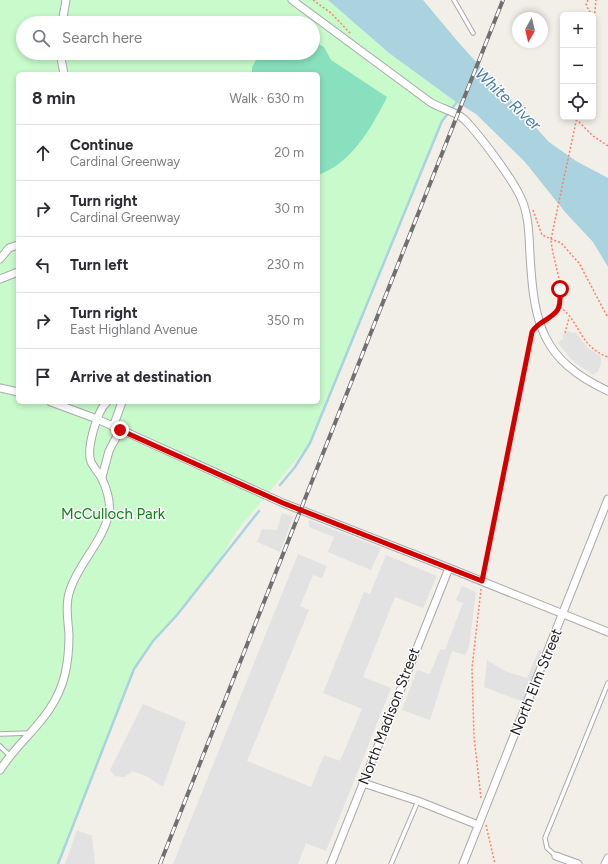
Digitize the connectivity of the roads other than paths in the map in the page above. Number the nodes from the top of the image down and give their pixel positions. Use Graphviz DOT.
graph roads {
  1 [pos="66,0"];
  2 [pos="292,0"];
  3 [pos="454,0"];
  4 [pos="63,16"];
  5 [pos="314,16"];
  6 [pos="320,21"];
  7 [pos="473,33"];
  8 [pos="61,60"];
  9 [pos="64,72"];
  10 [pos="16,246"];
  11 [pos="0,259"];
  12 [pos="16,273"];
  13 [pos="0,280"];
  14 [pos="0,388"];
  15 [pos="608,391"];
  16 [pos="16,392"];
  17 [pos="56,404"];
  18 [pos="106,404"];
  19 [pos="122,404"];
  20 [pos="97,419"];
  21 [pos="116,429"];
  22 [pos="102,477"];
  23 [pos="608,499"];
  24 [pos="449,568"];
  25 [pos="563,614"];
  26 [pos="608,632"];
  27 [pos="608,683"];
  28 [pos="32,733"];
  29 [pos="0,734"];
  30 [pos="0,746"];
  31 [pos="10,757"];
  32 [pos="0,770"];
  33 [pos="363,783"];
  34 [pos="418,801"];
  35 [pos="478,825"];
  36 [pos="556,856"];
  37 [pos="608,858"];
  38 [pos="331,864"];
  39 [pos="391,864"];
  40 [pos="463,864"];
  41 [pos="578,864"];
  42 [pos="605,864"];
  1 -- 4 [label="street"];
  2 -- 5 [label="street"];
  3 -- 7 [label="lane"];
  6 -- 15 [label="street"];
  8 -- 9 [label="street"];
  10 -- 11 [label="street"];
  12 -- 13 [label="street"];
  14 -- 16 [label="street"];
  17 -- 20 [label="street"];
  18 -- 20 [label="street"];
  19 -- 21 [label="street"];
  20 -- 21 [label="street"];
  20 -- 22 [label="street"];
  21 -- 22 [label="street"];
  21 -- 24 [label="street"];
  22 -- 28 [label="street"];
  23 -- 25 [label="street, North Elm Street"];
  24 -- 25 [label="street"];
  24 -- 33 [label="street, North Madison Street"];
  25 -- 26 [label="street"];
  25 -- 35 [label="street, North Elm Street"];
  27 -- 36 [label="lane"];
  28 -- 29 [label="lane"];
  28 -- 31 [label="street"];
  30 -- 31 [label="lane"];
  31 -- 32 [label="street"];
  33 -- 34 [label="street"];
  33 -- 38 [label="street, North Madison Street"];
  34 -- 35 [label="street"];
  34 -- 39 [label="lane"];
  35 -- 40 [label="street, North Elm Street"];
  36 -- 41 [label="street"];
  37 -- 42 [label="street"];
}
